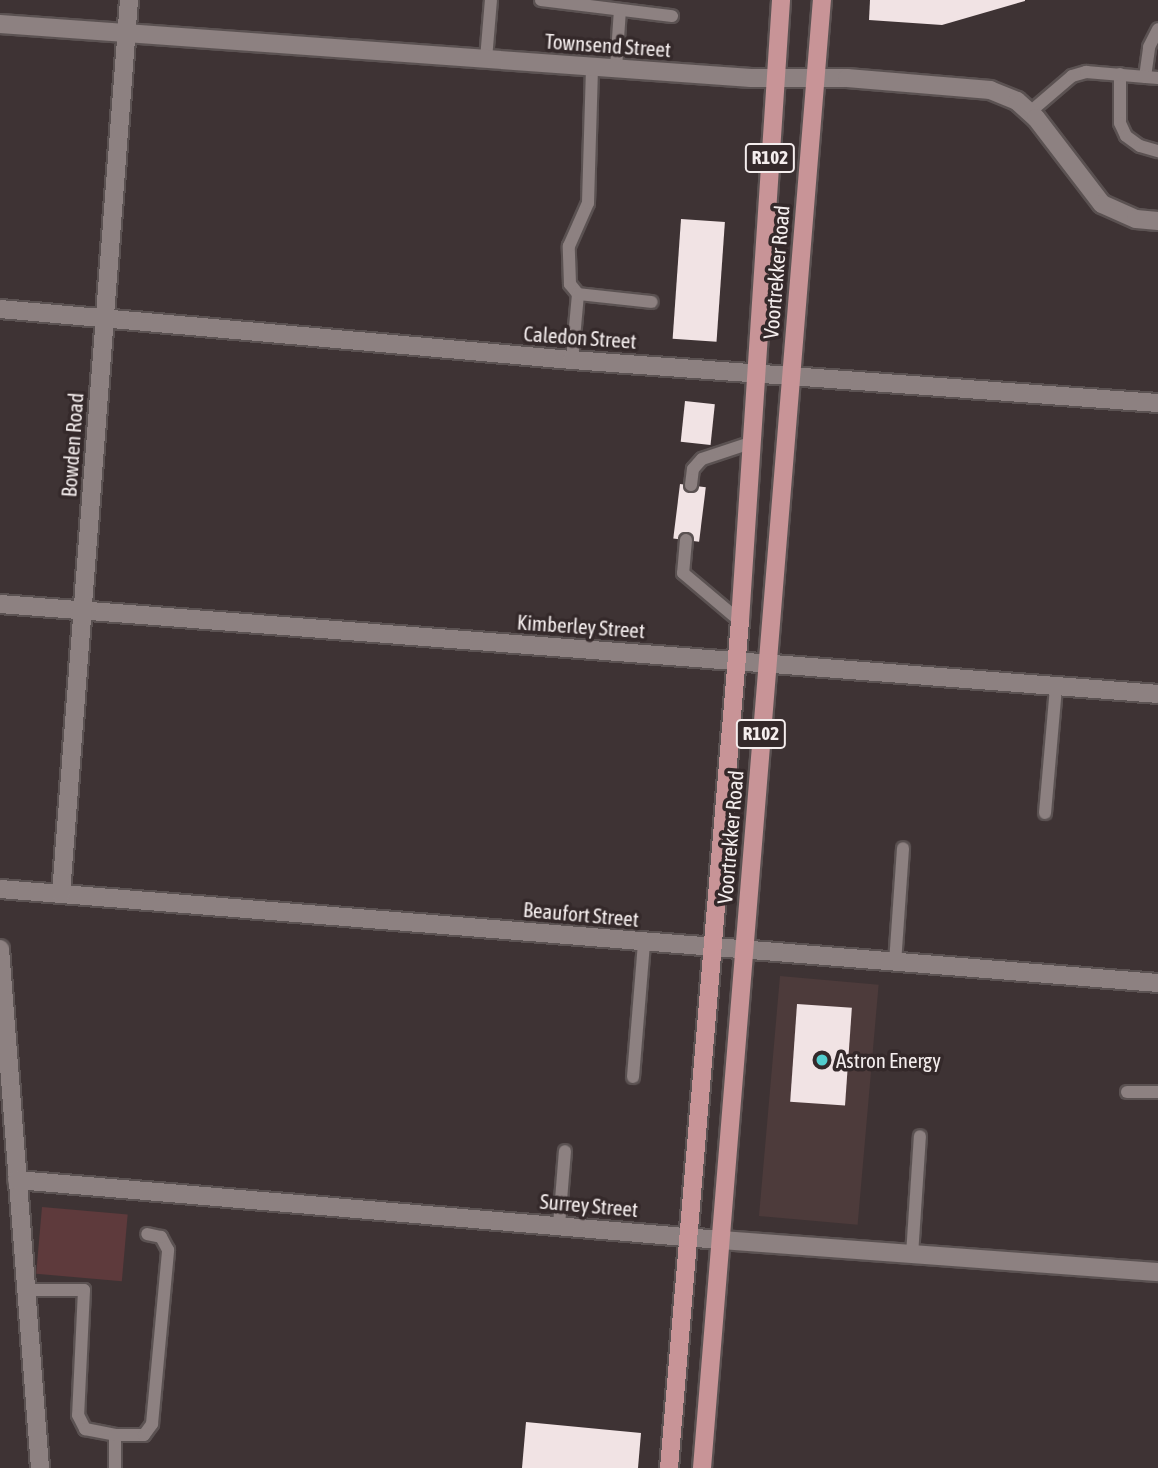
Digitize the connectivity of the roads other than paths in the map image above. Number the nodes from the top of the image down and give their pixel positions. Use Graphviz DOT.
graph roads {
  1 [pos="129,0"];
  2 [pos="491,0"];
  3 [pos="541,0"];
  4 [pos="781,0"];
  5 [pos="822,0"];
  6 [pos="558,2"];
  7 [pos="620,10"];
  8 [pos="672,16"];
  9 [pos="0,24"];
  10 [pos="1158,29"];
  11 [pos="125,34"];
  12 [pos="486,60"];
  13 [pos="592,67"];
  14 [pos="617,68"];
  15 [pos="1120,74"];
  16 [pos="1152,78"];
  17 [pos="815,79"];
  18 [pos="775,80"];
  19 [pos="1030,112"];
  20 [pos="1158,151"];
  21 [pos="1158,221"];
  22 [pos="578,294"];
  23 [pos="652,302"];
  24 [pos="0,309"];
  25 [pos="104,319"];
  26 [pos="572,360"];
  27 [pos="757,370"];
  28 [pos="790,373"];
  29 [pos="1158,403"];
  30 [pos="753,442"];
  31 [pos="691,485"];
  32 [pos="686,540"];
  33 [pos="0,604"];
  34 [pos="83,612"];
  35 [pos="740,621"];
  36 [pos="737,661"];
  37 [pos="766,664"];
  38 [pos="1056,686"];
  39 [pos="1158,694"];
  40 [pos="1045,813"];
  41 [pos="903,848"];
  42 [pos="0,888"];
  43 [pos="61,894"];
  44 [pos="644,942"];
  45 [pos="0,948"];
  46 [pos="713,948"];
  47 [pos="743,951"];
  48 [pos="895,962"];
  49 [pos="1158,983"];
  50 [pos="633,1077"];
  51 [pos="1127,1092"];
  52 [pos="1158,1092"];
  53 [pos="920,1136"];
  54 [pos="565,1151"];
  55 [pos="17,1180"];
  56 [pos="559,1225"];
  57 [pos="147,1234"];
  58 [pos="688,1237"];
  59 [pos="720,1240"];
  60 [pos="912,1255"];
  61 [pos="1158,1272"];
  62 [pos="26,1290"];
  63 [pos="115,1435"];
  64 [pos="40,1468"];
  65 [pos="115,1468"];
  66 [pos="669,1468"];
  67 [pos="702,1468"];
  1 -- 11 [label="street, Bowden Road"];
  2 -- 12 [label="lane"];
  3 -- 6 [label="lane"];
  4 -- 18 [label="main road, Voortrekker Road / R102"];
  5 -- 17 [label="main road, Voortrekker Road / R102"];
  6 -- 7 [label="lane"];
  7 -- 8 [label="lane"];
  7 -- 14 [label="lane"];
  9 -- 11 [label="street, Townsend Street"];
  10 -- 16 [label="lane"];
  11 -- 12 [label="street, Townsend Street"];
  11 -- 25 [label="street, Bowden Road"];
  12 -- 13 [label="street, Townsend Street"];
  13 -- 14 [label="street, Townsend Street"];
  13 -- 22 [label="lane"];
  14 -- 18 [label="street, Townsend Street"];
  15 -- 16 [label="lane"];
  15 -- 19 [label="lane"];
  15 -- 20 [label="lane"];
  17 -- 18 [label="street, Townsend Street"];
  17 -- 19 [label="street, Townsend Street"];
  17 -- 28 [label="main road, Voortrekker Road / R102"];
  18 -- 27 [label="main road, Voortrekker Road / R102"];
  19 -- 21 [label="street, Townsend Street"];
  22 -- 23 [label="lane"];
  22 -- 26 [label="lane"];
  24 -- 25 [label="street, Caledon Street"];
  25 -- 26 [label="street, Caledon Street"];
  25 -- 34 [label="street, Bowden Road"];
  26 -- 27 [label="street, Caledon Street"];
  27 -- 28 [label="street, Caledon Street"];
  27 -- 30 [label="main road, Voortrekker Road / R102"];
  28 -- 29 [label="street, Caledon Street"];
  28 -- 37 [label="main road, Voortrekker Road / R102"];
  30 -- 31 [label="lane"];
  30 -- 35 [label="main road, Voortrekker Road / R102"];
  32 -- 35 [label="lane"];
  33 -- 34 [label="street, Kimberley Street"];
  34 -- 36 [label="street, Kimberley Street"];
  34 -- 43 [label="street, Bowden Road"];
  35 -- 36 [label="main road, Voortrekker Road / R102"];
  36 -- 37 [label="street, Kimberley Street"];
  36 -- 46 [label="main road, Voortrekker Road / R102"];
  37 -- 38 [label="street, Kimberley Street"];
  37 -- 47 [label="main road, Voortrekker Road / R102"];
  38 -- 39 [label="street, Kimberley Street"];
  38 -- 40 [label="lane"];
  41 -- 48 [label="lane"];
  42 -- 43 [label="street, Beaufort Street"];
  43 -- 44 [label="street, Beaufort Street"];
  44 -- 46 [label="street, Beaufort Street"];
  44 -- 50 [label="lane"];
  45 -- 55 [label="street"];
  46 -- 47 [label="street, Beaufort Street"];
  46 -- 58 [label="main road, Voortrekker Road / R102"];
  47 -- 48 [label="street, Beaufort Street"];
  47 -- 59 [label="main road, Voortrekker Road / R102"];
  48 -- 49 [label="street, Beaufort Street"];
  51 -- 52 [label="lane"];
  53 -- 60 [label="lane"];
  54 -- 56 [label="lane"];
  55 -- 56 [label="street, Surrey Street"];
  55 -- 62 [label="street"];
  56 -- 58 [label="street, Surrey Street"];
  57 -- 63 [label="lane"];
  58 -- 59 [label="street, Surrey Street"];
  58 -- 66 [label="main road, Voortrekker Road / R102"];
  59 -- 60 [label="street, Surrey Street"];
  59 -- 67 [label="main road, Voortrekker Road / R102"];
  60 -- 61 [label="street, Surrey Street"];
  62 -- 63 [label="lane"];
  62 -- 64 [label="street"];
  63 -- 65 [label="lane"];
}
